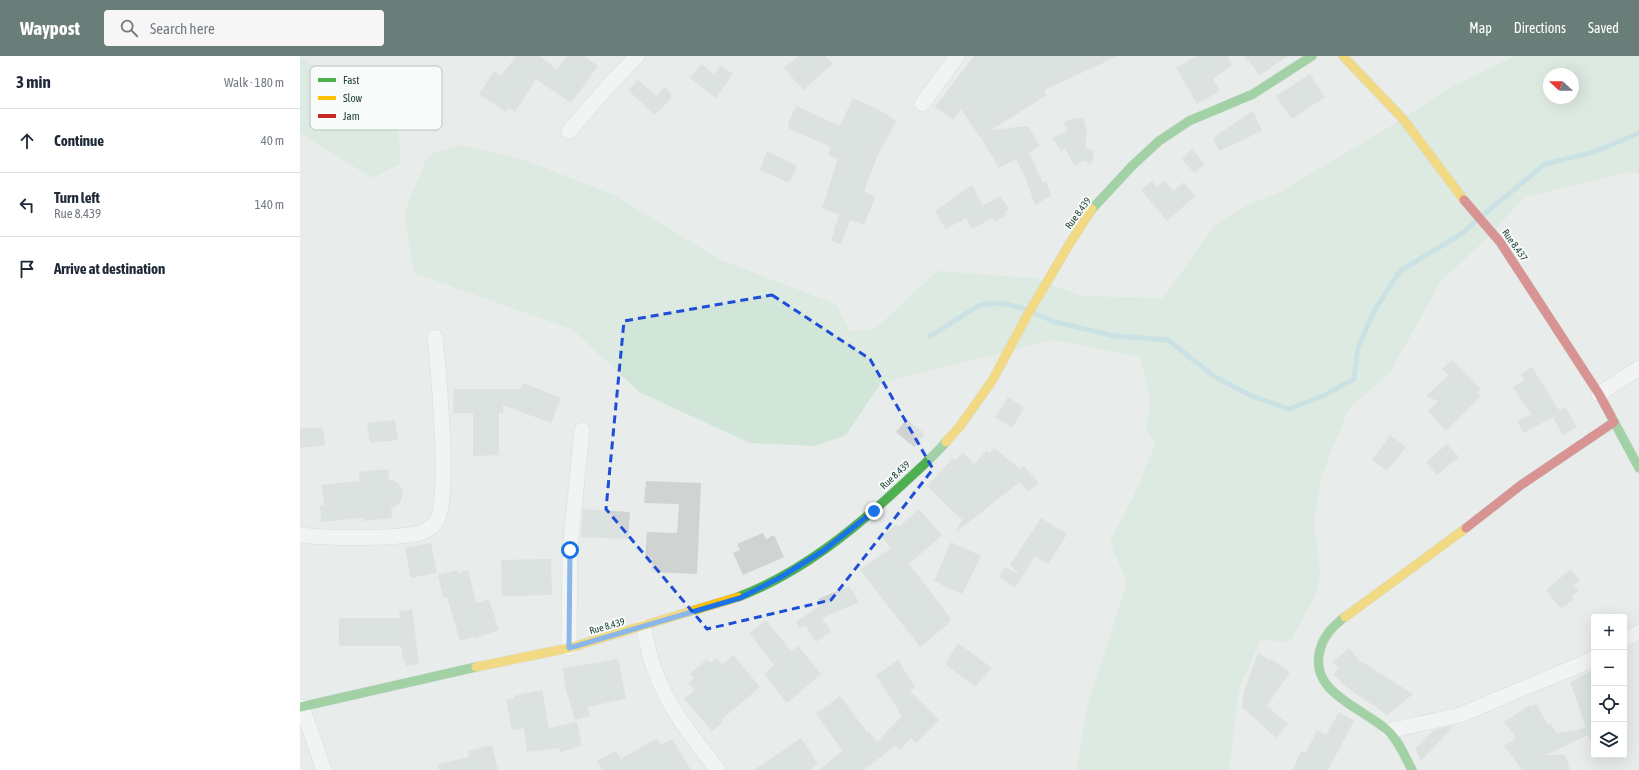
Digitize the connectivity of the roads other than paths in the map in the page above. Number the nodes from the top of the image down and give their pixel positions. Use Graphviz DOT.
graph roads {
  1 [pos="637,56"];
  2 [pos="957,56"];
  3 [pos="1312,56"];
  4 [pos="1343,56"];
  5 [pos="922,104"];
  6 [pos="569,131"];
  7 [pos="435,337"];
  8 [pos="1639,368"];
  9 [pos="1599,394"];
  10 [pos="1614,422"];
  11 [pos="582,430"];
  12 [pos="1639,468"];
  13 [pos="300,535"];
  14 [pos="643,626"];
  15 [pos="1639,632"];
  16 [pos="1627,638"];
  17 [pos="569,648"];
  18 [pos="1591,659"];
  19 [pos="301,707"];
  20 [pos="1388,731"];
  21 [pos="324,770"];
  22 [pos="718,770"];
  23 [pos="1412,770"];
  1 -- 6 [label="street"];
  2 -- 5 [label="street"];
  3 -- 14 [label="street, Rue 8.439"];
  4 -- 9 [label="street, Rue 8.437"];
  7 -- 13 [label="street"];
  8 -- 9 [label="street"];
  9 -- 10 [label="street, Rue 8.437"];
  10 -- 12 [label="street, Rue 8.437"];
  10 -- 20 [label="street"];
  11 -- 17 [label="street"];
  14 -- 17 [label="street, Rue 8.439"];
  14 -- 22 [label="street"];
  15 -- 16 [label="street"];
  17 -- 19 [label="street, Rue 8.439"];
  18 -- 20 [label="street"];
  19 -- 21 [label="street"];
  20 -- 23 [label="street"];
}
